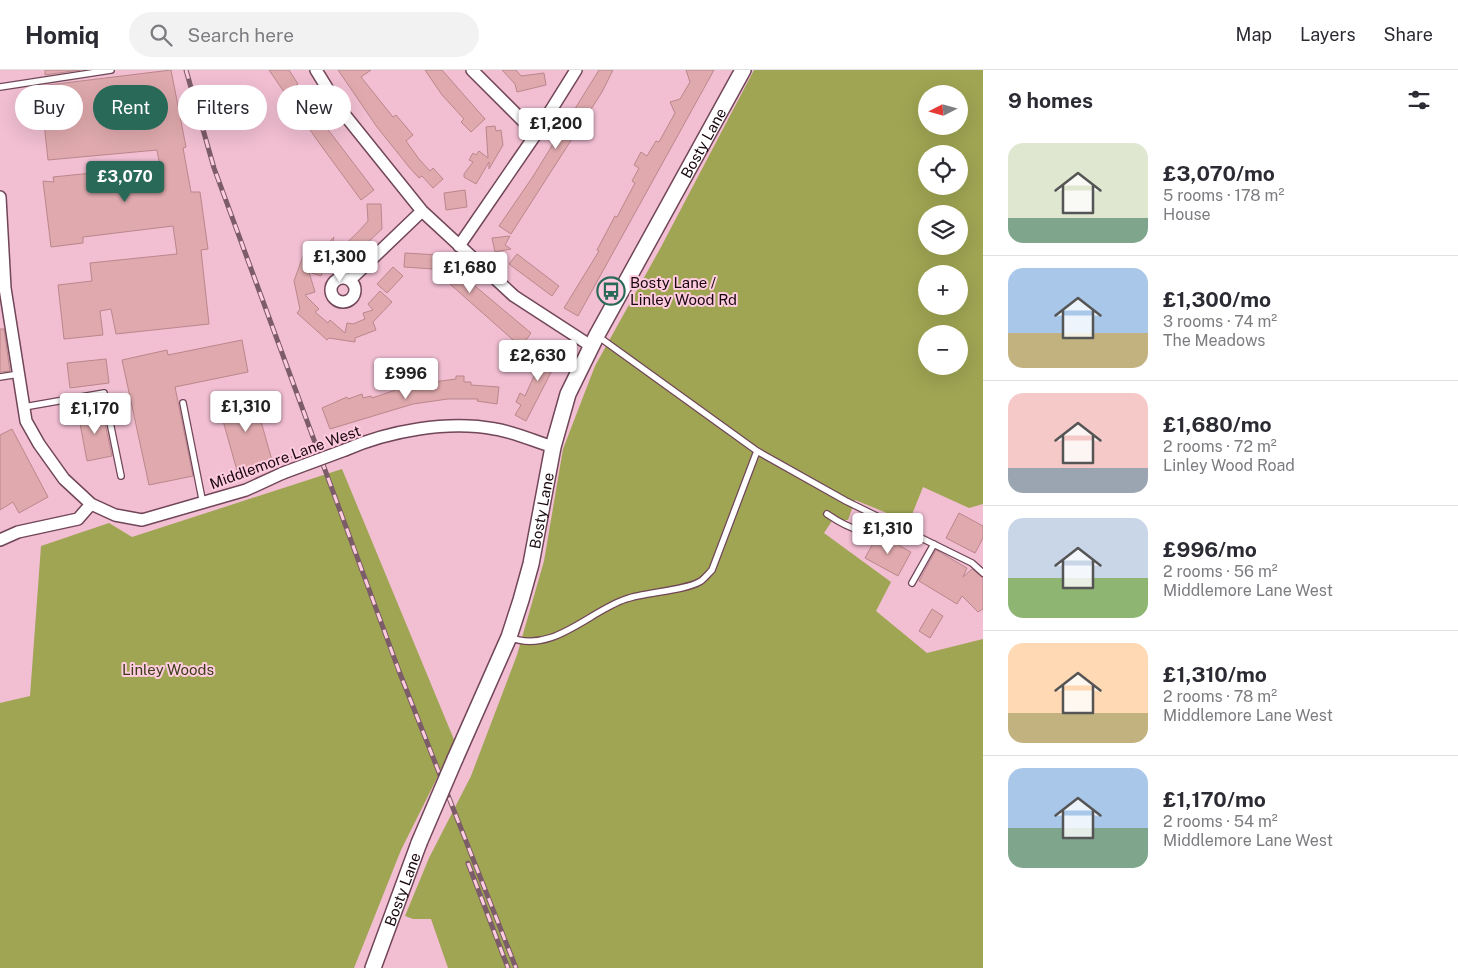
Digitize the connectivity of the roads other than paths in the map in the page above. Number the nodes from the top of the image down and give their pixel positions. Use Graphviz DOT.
graph roads {
  1 [pos="111,70"];
  2 [pos="316,70"];
  3 [pos="472,70"];
  4 [pos="576,70"];
  5 [pos="742,70"];
  6 [pos="0,87"];
  7 [pos="536,134"];
  8 [pos="0,197"];
  9 [pos="422,210"];
  10 [pos="459,246"];
  11 [pos="350,280"];
  12 [pos="594,341"];
  13 [pos="19,374"];
  14 [pos="0,377"];
  15 [pos="183,403"];
  16 [pos="24,407"];
  17 [pos="553,447"];
  18 [pos="758,451"];
  19 [pos="121,476"];
  20 [pos="91,504"];
  21 [pos="203,504"];
  22 [pos="828,514"];
  23 [pos="898,526"];
  24 [pos="0,540"];
  25 [pos="934,544"];
  26 [pos="983,573"];
  27 [pos="912,583"];
  28 [pos="508,637"];
  29 [pos="373,968"];
  1 -- 6 [label="lane"];
  2 -- 9 [label="street"];
  3 -- 7 [label="street"];
  4 -- 7 [label="street"];
  5 -- 12 [label="main road, Bosty Lane"];
  7 -- 10 [label="street"];
  8 -- 13 [label="street, Middlemore Lane West"];
  9 -- 10 [label="street"];
  9 -- 11 [label="street"];
  10 -- 12 [label="street"];
  12 -- 17 [label="main road, Bosty Lane"];
  12 -- 18 [label="lane"];
  13 -- 14 [label="lane"];
  13 -- 16 [label="street, Middlemore Lane West"];
  15 -- 21 [label="lane"];
  16 -- 19 [label="lane"];
  16 -- 20 [label="street, Middlemore Lane West"];
  17 -- 21 [label="street, Middlemore Lane West, bridge"];
  17 -- 28 [label="main road, Bosty Lane"];
  18 -- 23 [label="lane"];
  18 -- 28 [label="lane"];
  20 -- 21 [label="street, Middlemore Lane West"];
  20 -- 24 [label="street"];
  22 -- 23 [label="lane"];
  23 -- 25 [label="lane"];
  25 -- 26 [label="lane"];
  25 -- 27 [label="lane"];
  28 -- 29 [label="main road, Bosty Lane, bridge"];
}
